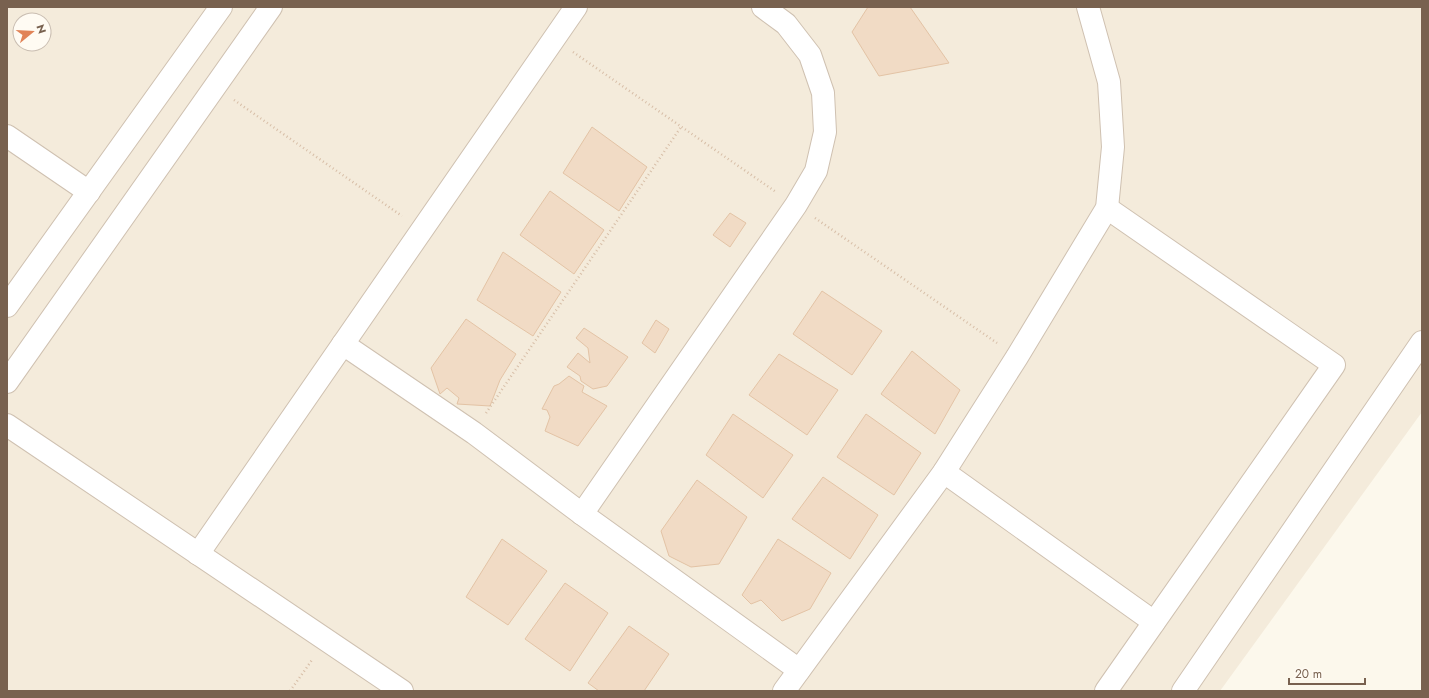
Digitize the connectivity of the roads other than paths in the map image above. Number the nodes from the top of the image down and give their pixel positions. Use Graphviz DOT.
graph roads {
  1 [pos="271,7"];
  2 [pos="576,7"];
  3 [pos="763,7"];
  4 [pos="1088,7"];
  5 [pos="219,8"];
  6 [pos="7,136"];
  7 [pos="89,192"];
  8 [pos="1107,208"];
  9 [pos="7,306"];
  10 [pos="1422,342"];
  11 [pos="343,344"];
  12 [pos="7,382"];
  13 [pos="7,425"];
  14 [pos="944,472"];
  15 [pos="582,514"];
  16 [pos="198,554"];
  17 [pos="1154,622"];
  18 [pos="799,670"];
  19 [pos="402,691"];
  20 [pos="784,691"];
  21 [pos="1106,691"];
  22 [pos="1183,691"];
  1 -- 12 [label="street"];
  2 -- 11 [label="street"];
  3 -- 15 [label="street"];
  4 -- 8 [label="street"];
  5 -- 7 [label="street"];
  6 -- 7 [label="street"];
  7 -- 9 [label="street"];
  8 -- 14 [label="street"];
  8 -- 17 [label="street"];
  10 -- 22 [label="street"];
  11 -- 15 [label="street"];
  11 -- 16 [label="street"];
  13 -- 16 [label="street"];
  14 -- 17 [label="street"];
  14 -- 18 [label="street"];
  15 -- 18 [label="street"];
  16 -- 19 [label="street"];
  17 -- 21 [label="street"];
  18 -- 20 [label="street"];
}
